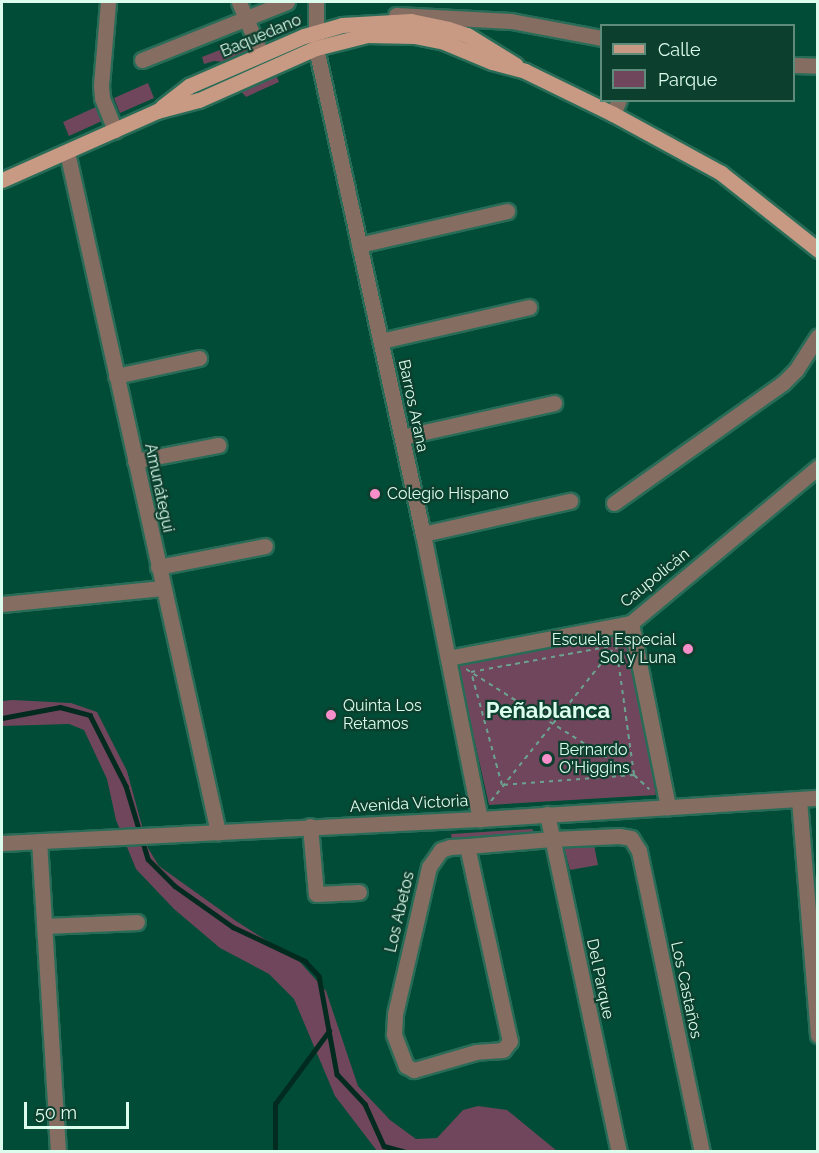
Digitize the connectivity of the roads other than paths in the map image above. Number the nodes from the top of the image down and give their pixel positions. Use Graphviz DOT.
graph roads {
  1 [pos="108,2"];
  2 [pos="239,2"];
  3 [pos="286,2"];
  4 [pos="316,2"];
  5 [pos="245,18"];
  6 [pos="342,25"];
  7 [pos="600,38"];
  8 [pos="316,40"];
  9 [pos="261,54"];
  10 [pos="142,60"];
  11 [pos="795,64"];
  12 [pos="818,66"];
  13 [pos="525,71"];
  14 [pos="600,101"];
  15 [pos="616,107"];
  16 [pos="157,111"];
  17 [pos="115,130"];
  18 [pos="67,152"];
  19 [pos="2,180"];
  20 [pos="507,211"];
  21 [pos="359,245"];
  22 [pos="818,250"];
  23 [pos="529,307"];
  24 [pos="818,336"];
  25 [pos="381,340"];
  26 [pos="199,358"];
  27 [pos="116,376"];
  28 [pos="554,403"];
  29 [pos="402,437"];
  30 [pos="218,445"];
  31 [pos="135,461"];
  32 [pos="818,467"];
  33 [pos="570,501"];
  34 [pos="614,503"];
  35 [pos="423,534"];
  36 [pos="265,546"];
  37 [pos="158,567"];
  38 [pos="162,588"];
  39 [pos="2,604"];
  40 [pos="631,623"];
  41 [pos="448,658"];
  42 [pos="818,798"];
  43 [pos="798,799"];
  44 [pos="668,807"];
  45 [pos="547,814"];
  46 [pos="480,819"];
  47 [pos="310,826"];
  48 [pos="218,832"];
  49 [pos="631,838"];
  50 [pos="552,839"];
  51 [pos="39,841"];
  52 [pos="2,843"];
  53 [pos="467,846"];
  54 [pos="359,892"];
  55 [pos="137,922"];
  56 [pos="45,926"];
  57 [pos="818,1035"];
  58 [pos="58,1152"];
  59 [pos="619,1152"];
  60 [pos="702,1152"];
  1 -- 17 [label="street"];
  2 -- 5 [label="street"];
  3 -- 5 [label="street"];
  4 -- 8 [label="street, Barros Arana"];
  5 -- 9 [label="street"];
  5 -- 10 [label="street"];
  6 -- 7 [label="street, Baquedano"];
  6 -- 8 [label="main road, Baquedano"];
  6 -- 13 [label="main road"];
  8 -- 9 [label="main road, Baquedano"];
  8 -- 13 [label="main road"];
  8 -- 16 [label="main road, Baquedano"];
  8 -- 21 [label="street, Barros Arana"];
  9 -- 16 [label="main road, Baquedano"];
  11 -- 12 [label="street"];
  13 -- 14 [label="main road"];
  15 -- 22 [label="main road"];
  16 -- 17 [label="main road, Baquedano"];
  17 -- 18 [label="main road, Baquedano"];
  18 -- 19 [label="main road, Baquedano"];
  18 -- 27 [label="street, Amunátegui"];
  20 -- 21 [label="street"];
  21 -- 25 [label="street, Barros Arana"];
  23 -- 25 [label="street"];
  24 -- 34 [label="street"];
  25 -- 29 [label="street, Barros Arana"];
  26 -- 27 [label="street"];
  27 -- 31 [label="street, Amunátegui"];
  28 -- 29 [label="street"];
  29 -- 35 [label="street, Barros Arana"];
  30 -- 31 [label="street"];
  31 -- 37 [label="street, Amunátegui"];
  32 -- 40 [label="street, Caupolicán"];
  33 -- 35 [label="street"];
  35 -- 41 [label="street, Barros Arana"];
  36 -- 37 [label="street"];
  37 -- 38 [label="street, Amunátegui"];
  38 -- 39 [label="street"];
  38 -- 48 [label="street, Amunátegui"];
  40 -- 41 [label="street, Caupolicán"];
  40 -- 44 [label="street"];
  41 -- 46 [label="street, Barros Arana"];
  42 -- 43 [label="street, Avenida Victoria"];
  43 -- 44 [label="street, Avenida Victoria"];
  43 -- 57 [label="street"];
  44 -- 45 [label="street, Avenida Victoria"];
  45 -- 46 [label="street, Avenida Victoria"];
  45 -- 50 [label="street, Del Parque"];
  46 -- 47 [label="street, Avenida Victoria"];
  47 -- 48 [label="street, Avenida Victoria"];
  47 -- 54 [label="street"];
  48 -- 51 [label="street, Avenida Victoria"];
  49 -- 50 [label="street, Los Abetos"];
  49 -- 60 [label="street, Los Castaños"];
  50 -- 53 [label="street, Los Abetos"];
  50 -- 59 [label="street, Del Parque"];
  51 -- 52 [label="street, Avenida Victoria"];
  51 -- 56 [label="street"];
  53 -- 53 [label="street, Los Abetos"];
  55 -- 56 [label="street"];
  56 -- 58 [label="street"];
}
